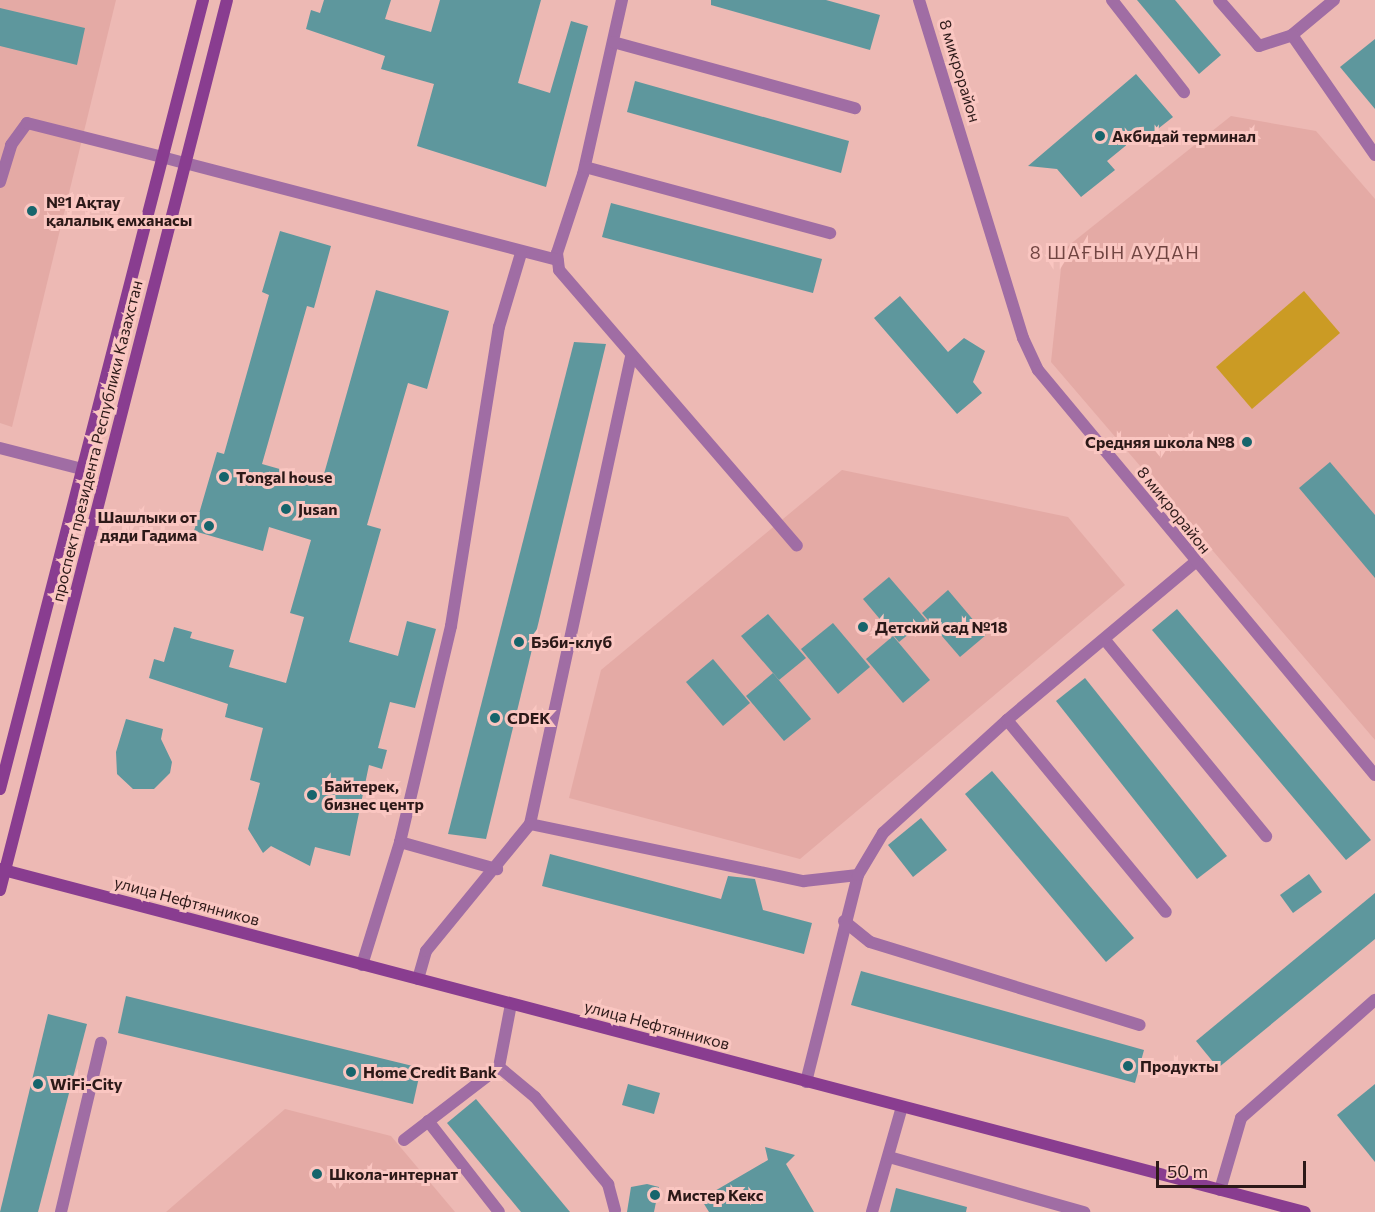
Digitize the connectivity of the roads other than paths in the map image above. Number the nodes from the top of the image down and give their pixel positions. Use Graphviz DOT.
graph roads {
  1 [pos="202,0"];
  2 [pos="227,0"];
  3 [pos="622,0"];
  4 [pos="919,0"];
  5 [pos="1112,0"];
  6 [pos="1219,0"];
  7 [pos="1334,0"];
  8 [pos="1292,34"];
  9 [pos="613,42"];
  10 [pos="1184,92"];
  11 [pos="855,108"];
  12 [pos="1375,155"];
  13 [pos="162,157"];
  14 [pos="185,164"];
  15 [pos="585,166"];
  16 [pos="0,182"];
  17 [pos="830,233"];
  18 [pos="521,253"];
  19 [pos="558,260"];
  20 [pos="631,356"];
  21 [pos="0,448"];
  22 [pos="82,470"];
  23 [pos="797,546"];
  24 [pos="1196,562"];
  25 [pos="1105,640"];
  26 [pos="1007,720"];
  27 [pos="1373,768"];
  28 [pos="0,789"];
  29 [pos="530,824"];
  30 [pos="1266,836"];
  31 [pos="400,842"];
  32 [pos="497,869"];
  33 [pos="2,870"];
  34 [pos="858,875"];
  35 [pos="0,890"];
  36 [pos="1166,912"];
  37 [pos="844,921"];
  38 [pos="362,965"];
  39 [pos="418,980"];
  40 [pos="1375,1000"];
  41 [pos="511,1004"];
  42 [pos="1140,1024"];
  43 [pos="101,1043"];
  44 [pos="499,1067"];
  45 [pos="806,1082"];
  46 [pos="902,1107"];
  47 [pos="428,1121"];
  48 [pos="404,1140"];
  49 [pos="888,1157"];
  50 [pos="1220,1190"];
  51 [pos="615,1210"];
  52 [pos="61,1212"];
  53 [pos="499,1212"];
  54 [pos="872,1212"];
  55 [pos="1084,1212"];
  56 [pos="1305,1212"];
  1 -- 13 [label="main road, проспект президента Республики Казахстан"];
  2 -- 14 [label="main road, проспект президента Республики Казахстан"];
  3 -- 9 [label="street"];
  4 -- 24 [label="street, 8 микрорайон"];
  5 -- 10 [label="street"];
  6 -- 8 [label="street"];
  7 -- 8 [label="street"];
  8 -- 12 [label="street"];
  9 -- 11 [label="street"];
  9 -- 15 [label="street"];
  13 -- 14 [label="street"];
  13 -- 16 [label="street"];
  13 -- 22 [label="main road, проспект президента Республики Казахстан"];
  14 -- 18 [label="street"];
  14 -- 33 [label="main road, проспект президента Республики Казахстан"];
  15 -- 17 [label="street"];
  15 -- 19 [label="street"];
  18 -- 19 [label="street"];
  18 -- 31 [label="street"];
  19 -- 20 [label="street"];
  20 -- 23 [label="street"];
  20 -- 29 [label="street"];
  21 -- 22 [label="street"];
  22 -- 28 [label="main road, проспект президента Республики Казахстан"];
  24 -- 25 [label="street"];
  24 -- 27 [label="street, 8 микрорайон"];
  25 -- 26 [label="street"];
  25 -- 30 [label="street"];
  26 -- 34 [label="street"];
  26 -- 36 [label="street"];
  29 -- 32 [label="street"];
  29 -- 34 [label="street"];
  31 -- 32 [label="street"];
  31 -- 38 [label="street"];
  32 -- 39 [label="street"];
  33 -- 35 [label="main road, проспект президента Республики Казахстан"];
  33 -- 38 [label="main road, улица Нефтянников"];
  34 -- 37 [label="street"];
  37 -- 42 [label="street"];
  37 -- 45 [label="street"];
  38 -- 39 [label="main road, улица Нефтянников"];
  39 -- 41 [label="main road, улица Нефтянников"];
  40 -- 50 [label="street"];
  41 -- 44 [label="street"];
  41 -- 45 [label="main road, улица Нефтянников"];
  43 -- 52 [label="street"];
  44 -- 47 [label="street"];
  44 -- 51 [label="street"];
  45 -- 46 [label="main road, улица Нефтянников"];
  46 -- 49 [label="street"];
  46 -- 50 [label="main road, улица Нефтянников"];
  47 -- 48 [label="street"];
  47 -- 53 [label="street"];
  49 -- 54 [label="street"];
  49 -- 55 [label="street"];
  50 -- 56 [label="main road, улица Нефтянников"];
}
